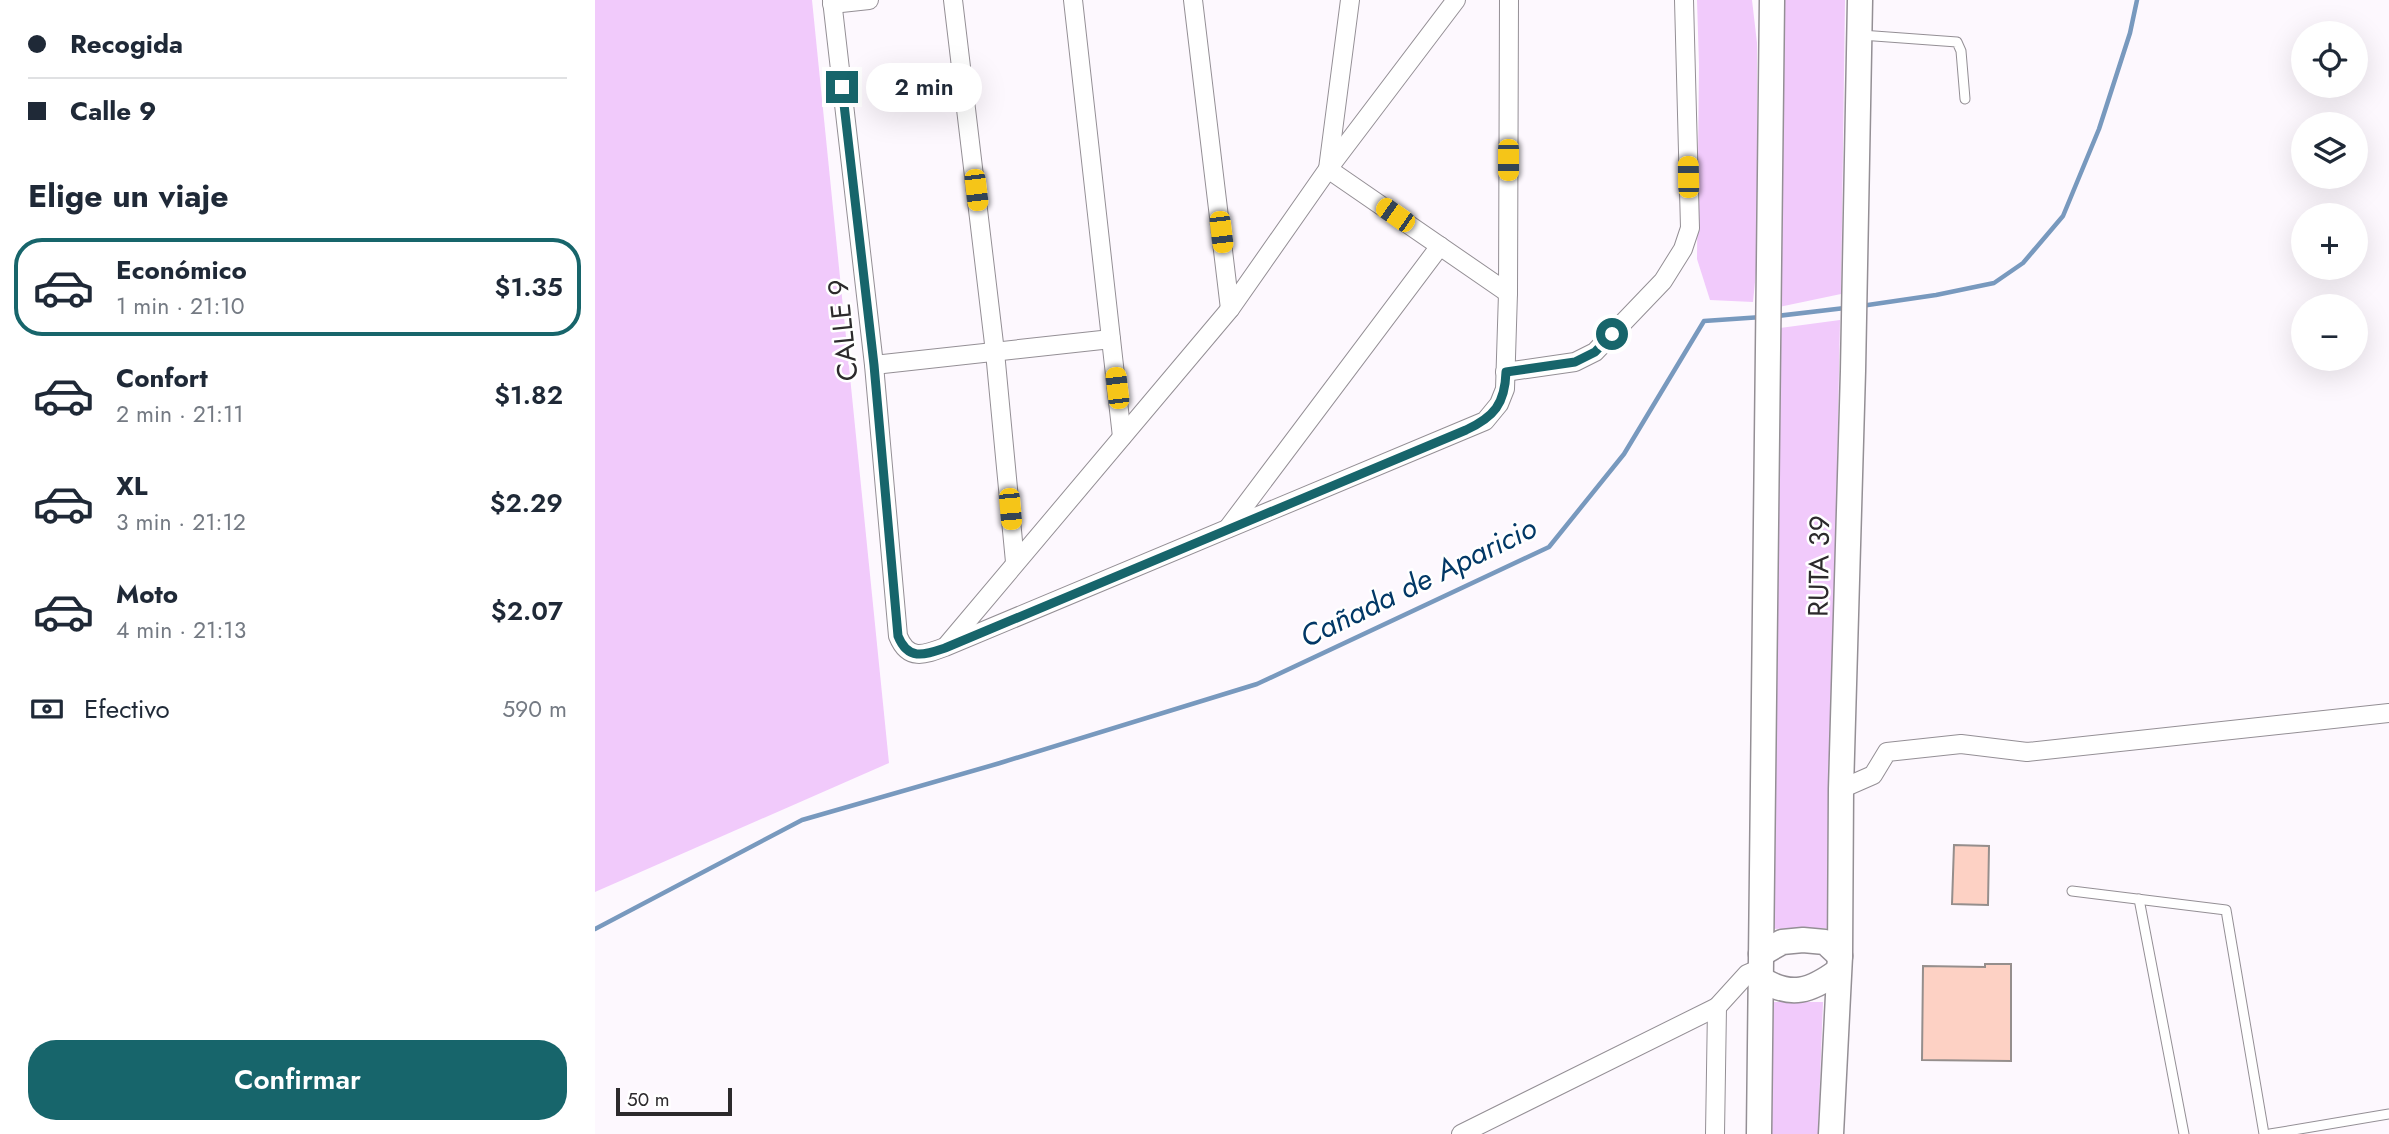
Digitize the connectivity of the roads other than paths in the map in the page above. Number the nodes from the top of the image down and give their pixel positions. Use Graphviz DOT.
graph roads {
  1 [pos="869,0"];
  2 [pos="953,0"];
  3 [pos="1073,0"];
  4 [pos="1193,0"];
  5 [pos="1350,0"];
  6 [pos="1456,0"];
  7 [pos="1509,0"];
  8 [pos="1684,0"];
  9 [pos="1761,0"];
  10 [pos="1772,0"];
  11 [pos="1860,0"];
  12 [pos="832,2"];
  13 [pos="1860,35"];
  14 [pos="1773,72"];
  15 [pos="1965,99"];
  16 [pos="1328,169"];
  17 [pos="1440,246"];
  18 [pos="1508,293"];
  19 [pos="1230,309"];
  20 [pos="1111,339"];
  21 [pos="995,352"];
  22 [pos="874,365"];
  23 [pos="1506,372"];
  24 [pos="1122,437"];
  25 [pos="1226,530"];
  26 [pos="1015,562"];
  27 [pos="945,648"];
  28 [pos="2389,713"];
  29 [pos="1841,789"];
  30 [pos="2072,891"];
  31 [pos="2139,899"];
  32 [pos="1839,964"];
  33 [pos="1761,967"];
  34 [pos="1717,1007"];
  35 [pos="2389,1114"];
  36 [pos="1461,1134"];
  37 [pos="1715,1134"];
  38 [pos="1759,1134"];
  39 [pos="1831,1134"];
  40 [pos="2184,1134"];
  41 [pos="2264,1134"];
  42 [pos="2270,1134"];
  1 -- 12 [label="street"];
  2 -- 21 [label="street"];
  3 -- 20 [label="street"];
  4 -- 19 [label="street"];
  5 -- 16 [label="street"];
  6 -- 16 [label="street"];
  7 -- 18 [label="street"];
  8 -- 23 [label="street"];
  9 -- 14 [label="main road"];
  10 -- 14 [label="main road, RUTA 39"];
  11 -- 13 [label="main road, RUTA 39"];
  12 -- 22 [label="street, CALLE 9"];
  13 -- 15 [label="lane"];
  13 -- 29 [label="main road, RUTA 39"];
  14 -- 33 [label="main road, RUTA 39"];
  16 -- 17 [label="street"];
  16 -- 19 [label="street"];
  17 -- 18 [label="street"];
  17 -- 25 [label="street"];
  18 -- 23 [label="street"];
  19 -- 24 [label="street"];
  20 -- 21 [label="street"];
  20 -- 24 [label="street"];
  21 -- 22 [label="street"];
  21 -- 26 [label="street"];
  22 -- 27 [label="street, CALLE 9"];
  23 -- 25 [label="street"];
  24 -- 26 [label="street"];
  25 -- 27 [label="street"];
  26 -- 27 [label="street"];
  28 -- 29 [label="street"];
  29 -- 32 [label="main road, RUTA 39"];
  30 -- 31 [label="lane"];
  31 -- 40 [label="lane"];
  31 -- 41 [label="lane"];
  32 -- 33 [label="main road"];
  32 -- 33 [label="main road"];
  32 -- 39 [label="main road, RUTA 39"];
  33 -- 34 [label="street"];
  33 -- 38 [label="main road, RUTA 39"];
  34 -- 36 [label="street"];
  34 -- 37 [label="street"];
  35 -- 42 [label="lane"];
}
